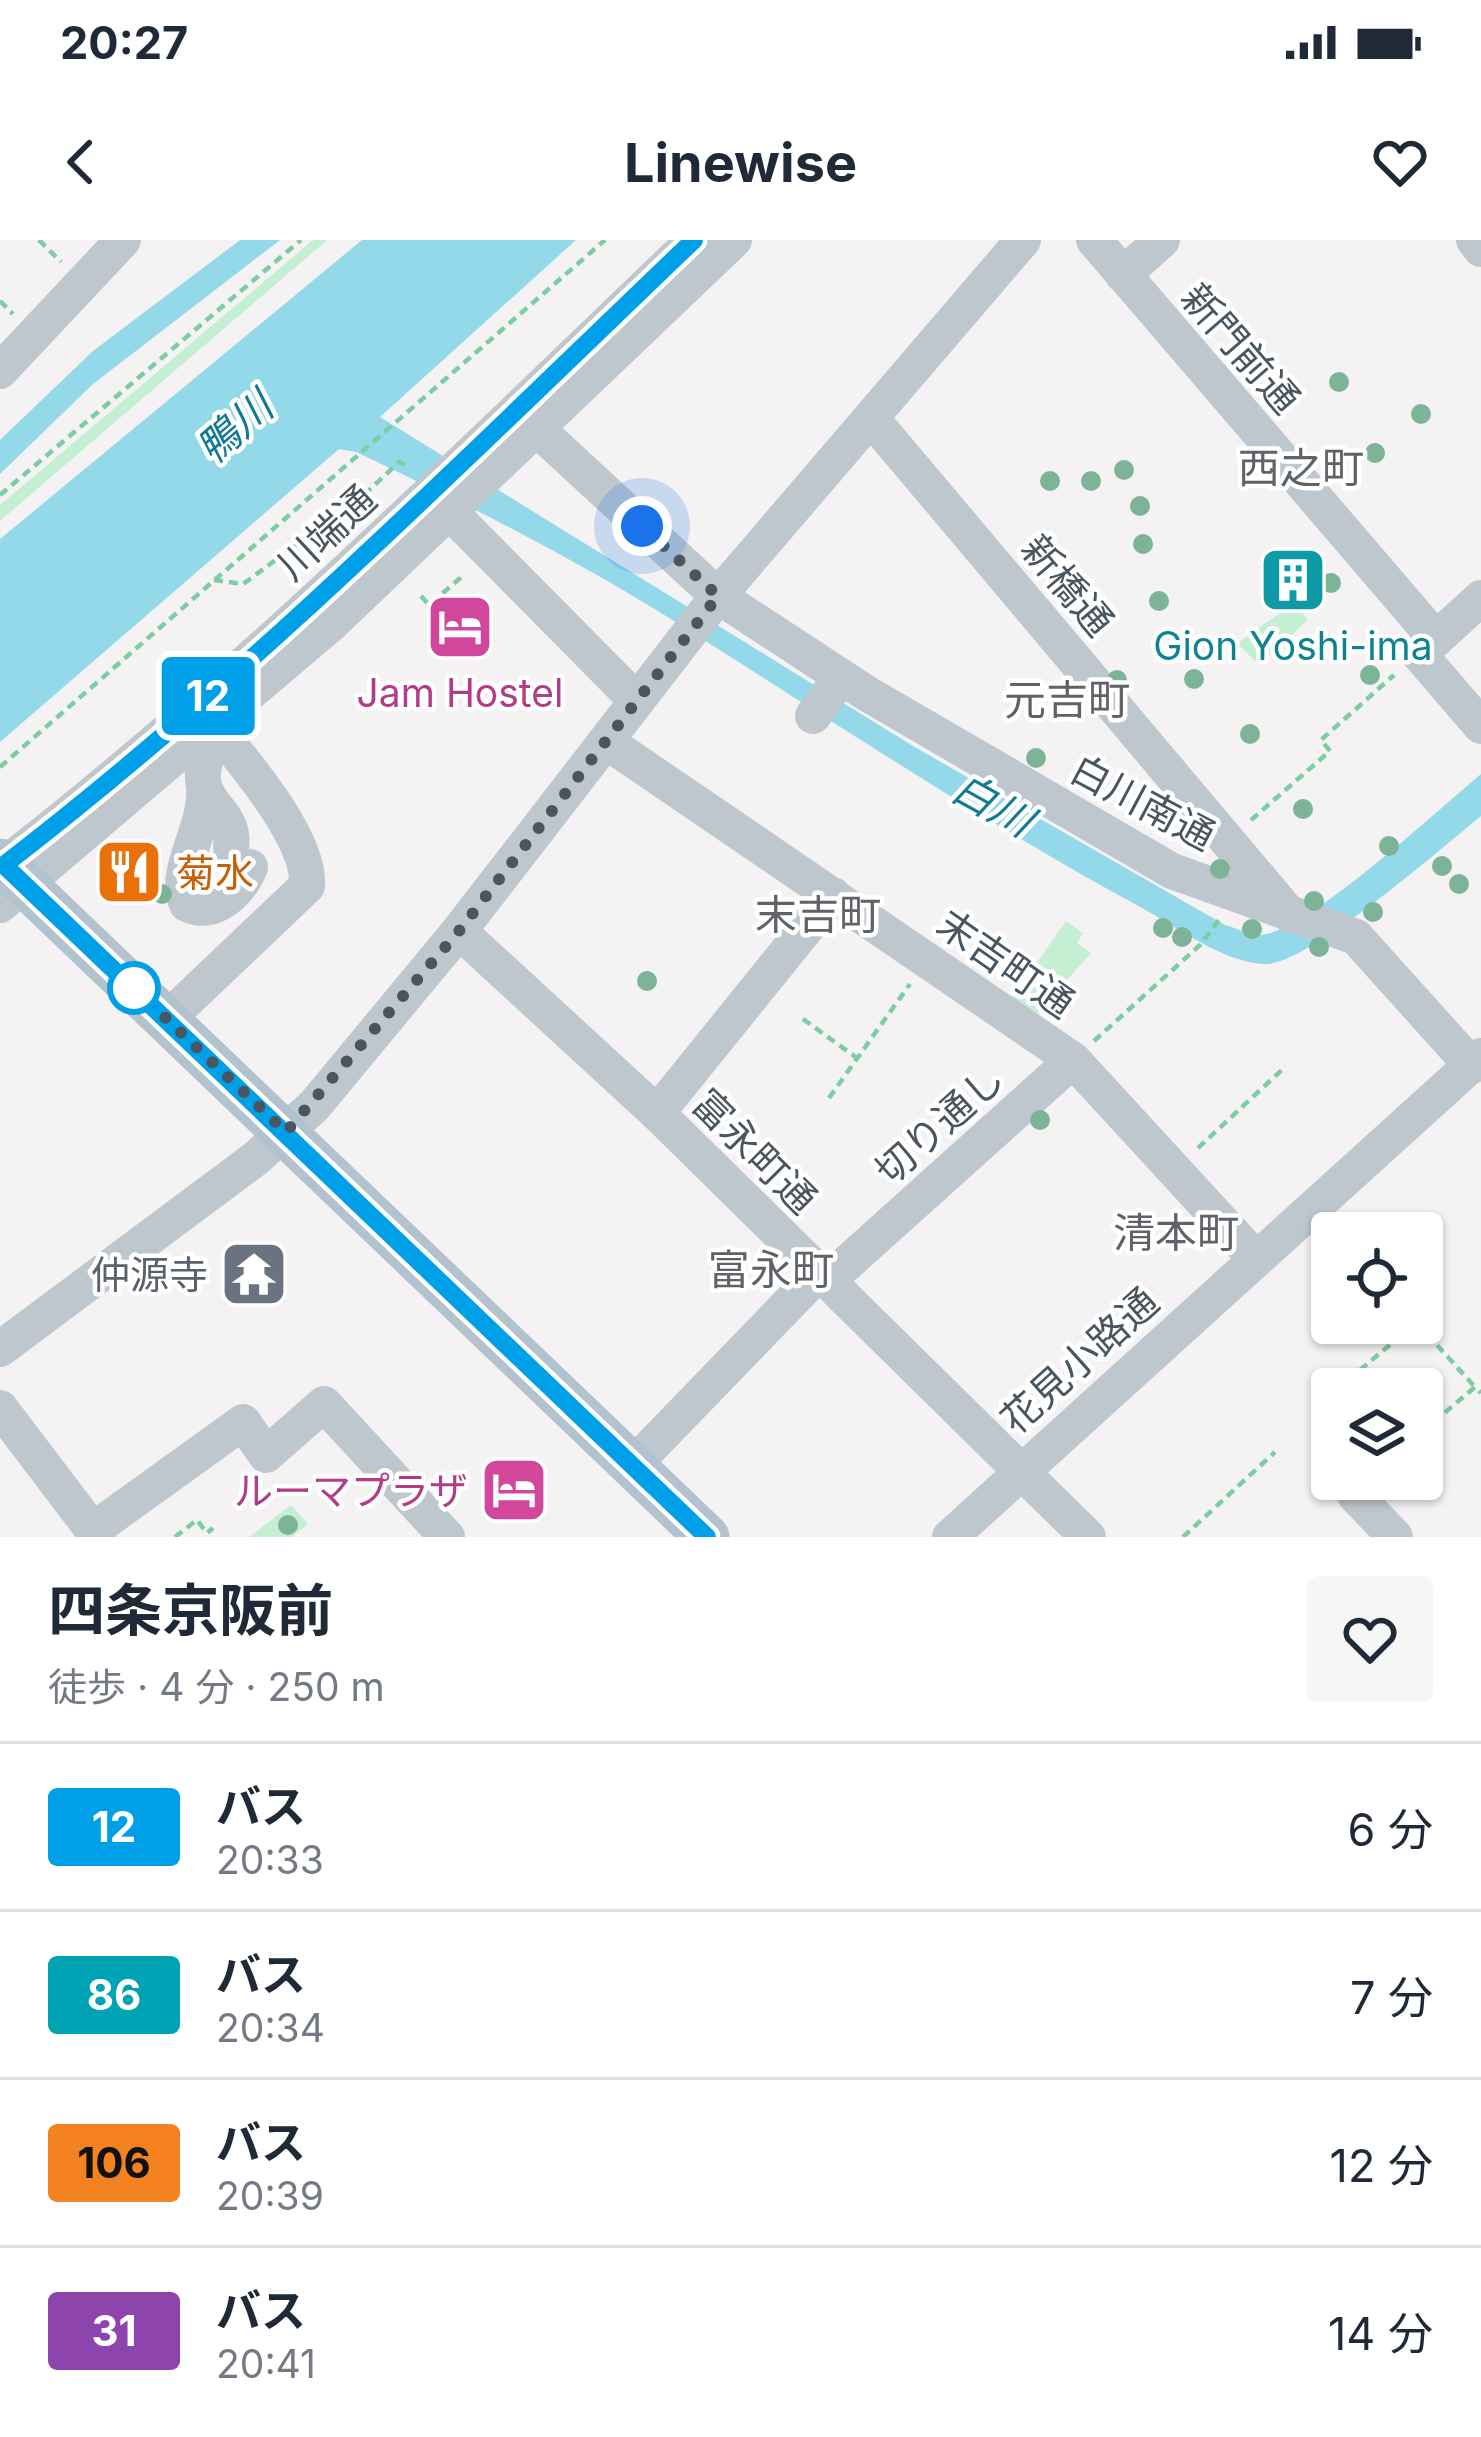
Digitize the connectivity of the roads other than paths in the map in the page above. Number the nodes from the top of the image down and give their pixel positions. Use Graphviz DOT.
graph roads {
  1 [pos="123,240"];
  2 [pos="694,240"];
  3 [pos="734,240"];
  4 [pos="1023,240"];
  5 [pos="1094,240"];
  6 [pos="1162,240"];
  7 [pos="1474,240"];
  8 [pos="1481,249"];
  9 [pos="1123,275"];
  10 [pos="0,370"];
  11 [pos="871,418"];
  12 [pos="536,428"];
  13 [pos="449,511"];
  14 [pos="1481,598"];
  15 [pos="711,611"];
  16 [pos="1427,647"];
  17 [pos="637,701"];
  18 [pos="1481,726"];
  19 [pos="215,727"];
  20 [pos="608,742"];
  21 [pos="205,791"];
  22 [pos="6,877"];
  23 [pos="833,895"];
  24 [pos="1292,917"];
  25 [pos="459,931"];
  26 [pos="167,1019"];
  27 [pos="1073,1060"];
  28 [pos="1475,1072"];
  29 [pos="657,1113"];
  30 [pos="286,1132"];
  31 [pos="1256,1259"];
  32 [pos="825,1280"];
  33 [pos="0,1349"];
  34 [pos="0,1408"];
  35 [pos="633,1465"];
  36 [pos="1018,1471"];
  37 [pos="1360,1500"];
  38 [pos="96,1533"];
  39 [pos="447,1537"];
  40 [pos="707,1537"];
  41 [pos="950,1537"];
  42 [pos="1088,1537"];
  43 [pos="1395,1537"];
  1 -- 10 [label="street"];
  2 -- 22 [label="street, 川端通"];
  3 -- 12 [label="street, 川端通"];
  4 -- 11 [label="street"];
  5 -- 9 [label="street, 新門前通"];
  6 -- 9 [label="street"];
  7 -- 8 [label="street"];
  9 -- 16 [label="street, 新門前通"];
  11 -- 15 [label="street"];
  11 -- 24 [label="street, 新橋通"];
  12 -- 13 [label="street, 川端通"];
  12 -- 15 [label="street, 白川南通"];
  13 -- 17 [label="street"];
  13 -- 19 [label="street, 川端通"];
  14 -- 16 [label="street"];
  15 -- 17 [label="street"];
  15 -- 24 [label="street, 白川南通"];
  16 -- 18 [label="street, 新門前通"];
  17 -- 20 [label="street"];
  19 -- 21 [label="street"];
  19 -- 22 [label="street, 川端通"];
  19 -- 26 [label="street"];
  20 -- 23 [label="street, 末吉町通"];
  20 -- 25 [label="street"];
  21 -- 21 [label="street"];
  22 -- 26 [label="main road"];
  23 -- 27 [label="street, 末吉町通"];
  23 -- 29 [label="street"];
  24 -- 28 [label="street, 白川南通"];
  25 -- 29 [label="street, 富永町通"];
  25 -- 30 [label="street"];
  26 -- 30 [label="main road"];
  27 -- 31 [label="street, 末吉町通"];
  27 -- 32 [label="street, 切り通し"];
  28 -- 31 [label="street, 花見小路通"];
  29 -- 32 [label="street, 富永町通"];
  30 -- 33 [label="street"];
  30 -- 35 [label="main road"];
  31 -- 36 [label="street, 花見小路通"];
  32 -- 35 [label="street, 切り通し"];
  32 -- 36 [label="street, 富永町通"];
  34 -- 38 [label="street"];
  35 -- 40 [label="main road"];
  36 -- 41 [label="street, 花見小路通"];
  36 -- 42 [label="street, 富永町通"];
  37 -- 43 [label="street"];
  38 -- 39 [label="street"];
}
